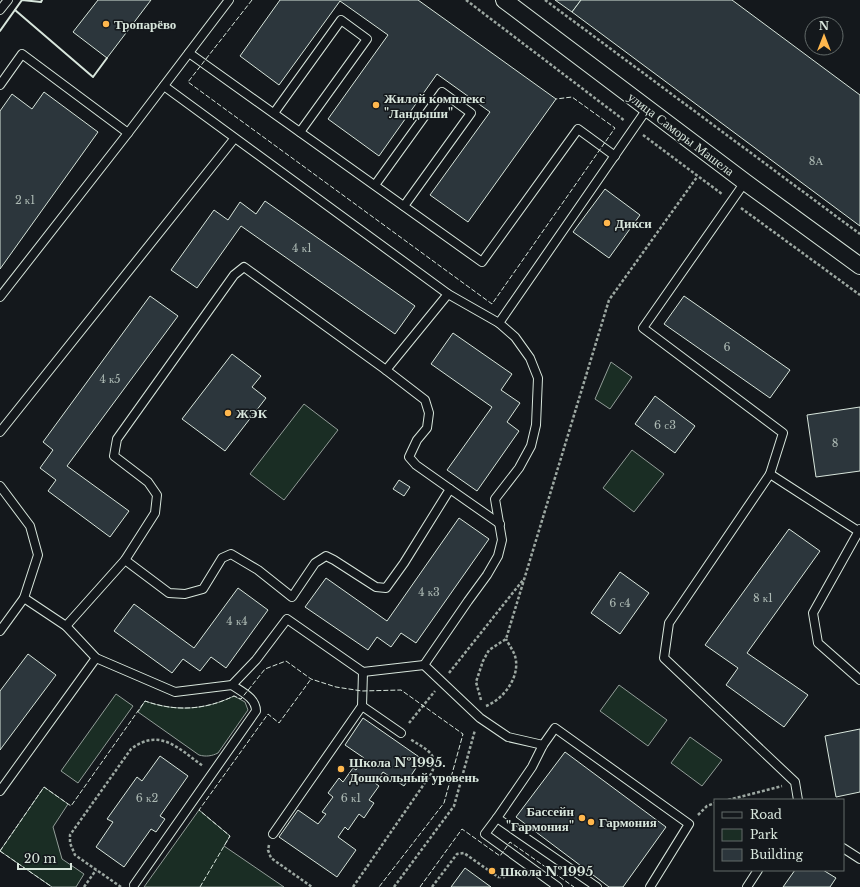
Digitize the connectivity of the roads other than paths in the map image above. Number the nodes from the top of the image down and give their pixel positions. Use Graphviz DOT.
graph roads {
  1 [pos="8,0"];
  2 [pos="228,0"];
  3 [pos="504,0"];
  4 [pos="0,10"];
  5 [pos="189,53"];
  6 [pos="0,85"];
  7 [pos="164,86"];
  8 [pos="647,109"];
  9 [pos="274,113"];
  10 [pos="300,132"];
  11 [pos="128,133"];
  12 [pos="234,138"];
  13 [pos="615,156"];
  14 [pos="745,182"];
  15 [pos="375,186"];
  16 [pos="404,206"];
  17 [pos="860,266"];
  18 [pos="448,294"];
  19 [pos="0,297"];
  20 [pos="499,323"];
  21 [pos="386,370"];
  22 [pos="0,432"];
  23 [pos="770,474"];
  24 [pos="0,486"];
  25 [pos="450,489"];
  26 [pos="500,524"];
  27 [pos="859,530"];
  28 [pos="125,560"];
  29 [pos="24,598"];
  30 [pos="66,626"];
  31 [pos="0,631"];
  32 [pos="96,658"];
  33 [pos="424,665"];
  34 [pos="363,672"];
  35 [pos="860,680"];
  36 [pos="232,685"];
  37 [pos="362,706"];
  38 [pos="401,733"];
  39 [pos="543,745"];
  40 [pos="0,791"];
  41 [pos="798,799"];
  42 [pos="497,818"];
  43 [pos="273,834"];
  44 [pos="844,849"];
  45 [pos="860,859"];
  46 [pos="757,871"];
  47 [pos="134,886"];
  48 [pos="558,887"];
  49 [pos="597,887"];
  50 [pos="650,887"];
  51 [pos="747,887"];
  1 -- 4 [label="lane"];
  2 -- 5 [label="lane"];
  3 -- 8 [label="street, улица Саморы Машела"];
  5 -- 7 [label="lane"];
  5 -- 9 [label="lane"];
  6 -- 11 [label="lane"];
  7 -- 11 [label="lane"];
  7 -- 12 [label="lane"];
  8 -- 13 [label="lane"];
  8 -- 14 [label="street, улица Саморы Машела"];
  9 -- 10 [label="lane"];
  9 -- 10 [label="lane"];
  10 -- 15 [label="lane"];
  11 -- 19 [label="lane"];
  12 -- 18 [label="lane"];
  12 -- 22 [label="lane"];
  13 -- 16 [label="lane"];
  13 -- 20 [label="lane"];
  14 -- 17 [label="street, улица Саморы Машела"];
  14 -- 23 [label="lane"];
  15 -- 16 [label="lane"];
  15 -- 16 [label="lane"];
  18 -- 20 [label="lane"];
  18 -- 21 [label="lane"];
  20 -- 26 [label="lane"];
  21 -- 25 [label="lane"];
  21 -- 28 [label="lane"];
  23 -- 27 [label="lane"];
  23 -- 41 [label="lane"];
  24 -- 29 [label="lane"];
  25 -- 26 [label="lane"];
  25 -- 28 [label="lane"];
  26 -- 33 [label="lane"];
  27 -- 35 [label="lane"];
  28 -- 30 [label="lane"];
  29 -- 30 [label="lane"];
  29 -- 31 [label="lane"];
  30 -- 32 [label="lane"];
  32 -- 36 [label="lane"];
  32 -- 40 [label="lane"];
  33 -- 34 [label="lane"];
  33 -- 39 [label="lane"];
  34 -- 36 [label="lane"];
  34 -- 37 [label="lane"];
  36 -- 47 [label="lane"];
  37 -- 38 [label="lane"];
  37 -- 43 [label="lane"];
  39 -- 42 [label="lane"];
  39 -- 50 [label="lane"];
  42 -- 48 [label="lane"];
  42 -- 49 [label="lane"];
  44 -- 45 [label="lane"];
  46 -- 51 [label="lane"];
}
